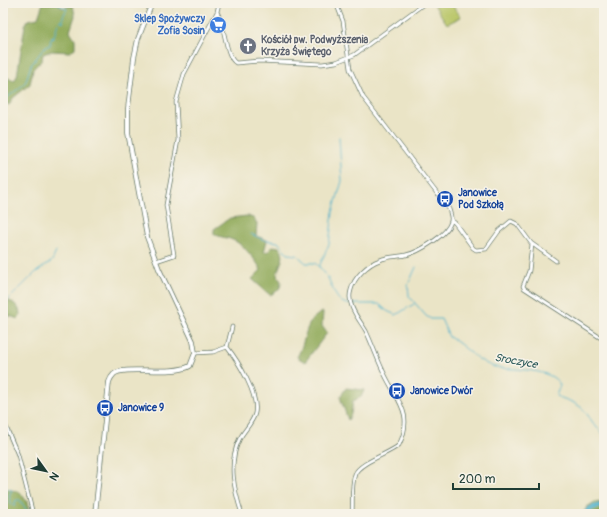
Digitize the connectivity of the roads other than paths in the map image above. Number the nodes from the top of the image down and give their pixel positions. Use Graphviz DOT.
graph roads {
  1 [pos="152,3"];
  2 [pos="220,3"];
  3 [pos="336,3"];
  4 [pos="425,3"];
  5 [pos="218,12"];
  6 [pos="348,58"];
  7 [pos="451,220"];
  8 [pos="531,243"];
  9 [pos="156,261"];
  10 [pos="556,261"];
  11 [pos="232,327"];
  12 [pos="604,340"];
  13 [pos="227,347"];
  14 [pos="195,353"];
  15 [pos="3,420"];
  16 [pos="33,514"];
  17 [pos="95,514"];
  18 [pos="242,514"];
  19 [pos="352,514"];
  1 -- 9 [label="street"];
  2 -- 5 [label="street"];
  3 -- 6 [label="street"];
  4 -- 6 [label="street"];
  5 -- 6 [label="street"];
  5 -- 9 [label="street"];
  6 -- 7 [label="street"];
  7 -- 8 [label="street"];
  7 -- 19 [label="street"];
  8 -- 10 [label="street"];
  8 -- 12 [label="street"];
  9 -- 14 [label="street"];
  11 -- 13 [label="street"];
  13 -- 14 [label="street"];
  13 -- 18 [label="street"];
  14 -- 17 [label="street"];
  15 -- 16 [label="street"];
}
